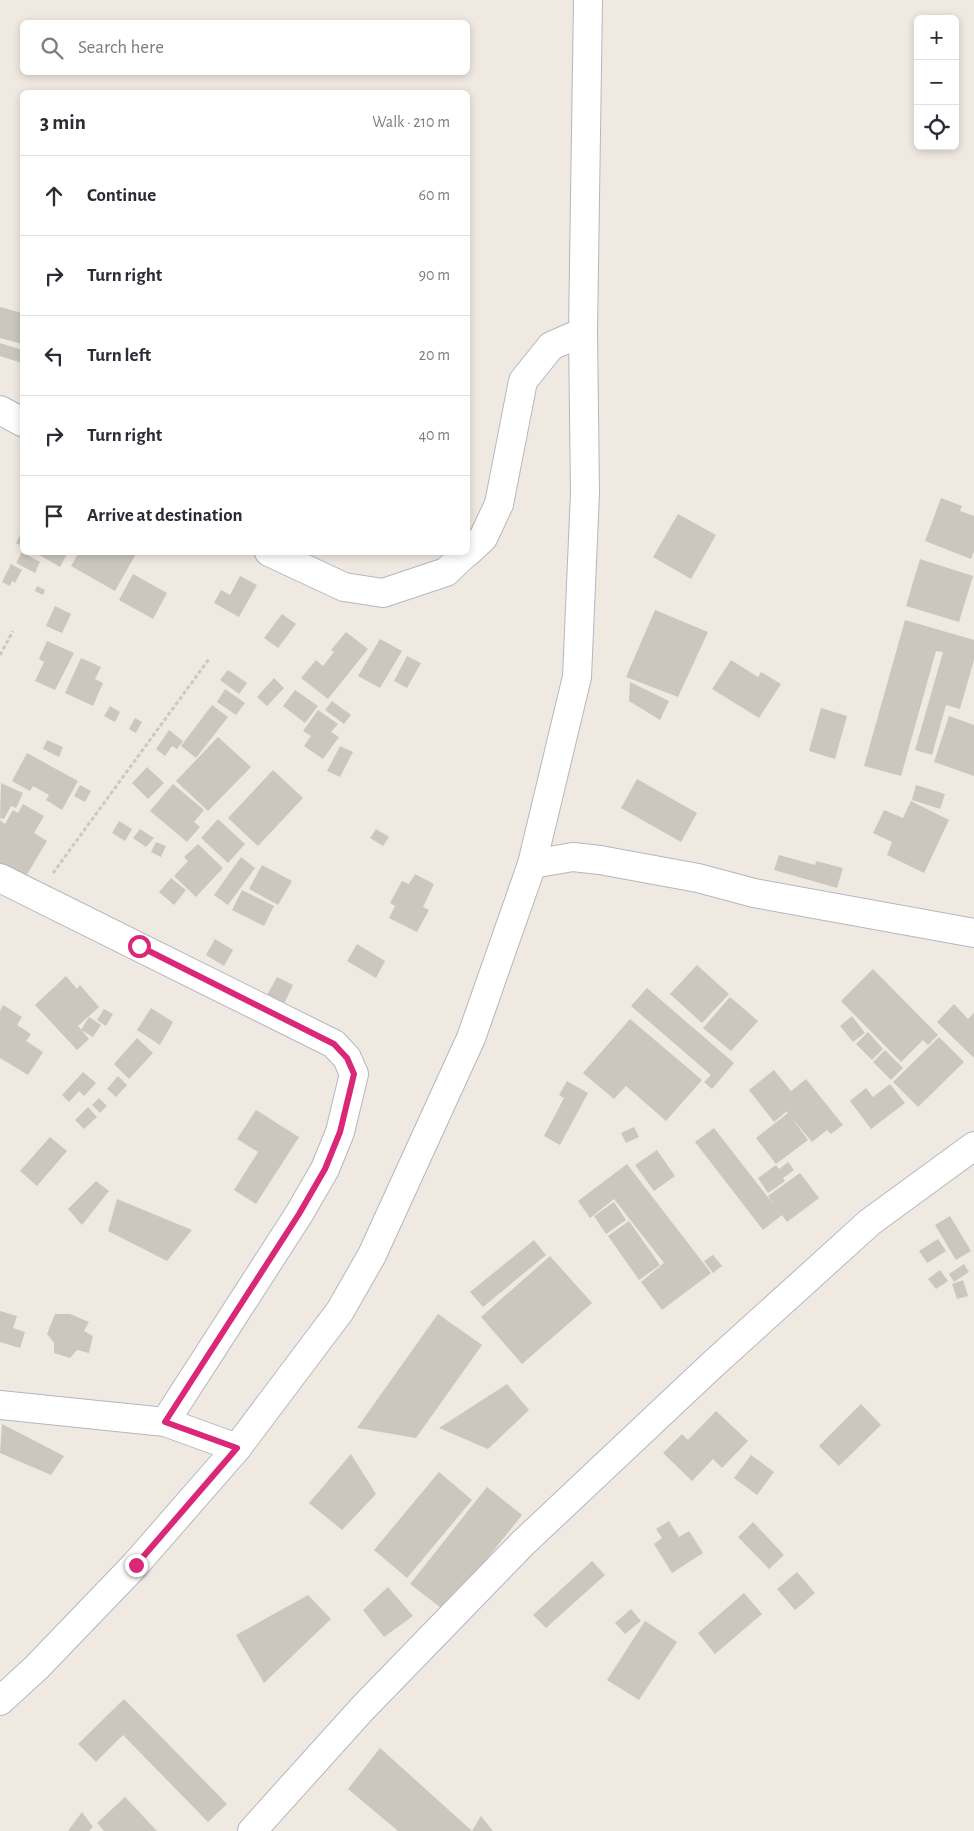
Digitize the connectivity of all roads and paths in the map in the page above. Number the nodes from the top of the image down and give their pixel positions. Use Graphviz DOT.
graph roads {
  1 [pos="588,0"];
  2 [pos="584,332"];
  3 [pos="0,410"];
  4 [pos="20,421"];
  5 [pos="470,549"];
  6 [pos="276,555"];
  7 [pos="464,555"];
  8 [pos="13,631"];
  9 [pos="0,655"];
  10 [pos="209,659"];
  11 [pos="532,864"];
  12 [pos="0,878"];
  13 [pos="37,896"];
  14 [pos="974,933"];
  15 [pos="974,1146"];
  16 [pos="0,1405"];
  17 [pos="165,1422"];
  18 [pos="237,1448"];
  19 [pos="0,1701"];
  20 [pos="252,1831"];
  1 -- 2 [label="street"];
  2 -- 5 [label="street"];
  2 -- 11 [label="street"];
  3 -- 4 [label="street"];
  6 -- 7 [label="street"];
  8 -- 9 [label="path"];
  10 -- 13 [label="path"];
  11 -- 14 [label="street"];
  11 -- 18 [label="street"];
  12 -- 13 [label="street"];
  13 -- 17 [label="street"];
  15 -- 20 [label="street"];
  16 -- 17 [label="street"];
  17 -- 18 [label="street"];
  18 -- 19 [label="street"];
}
